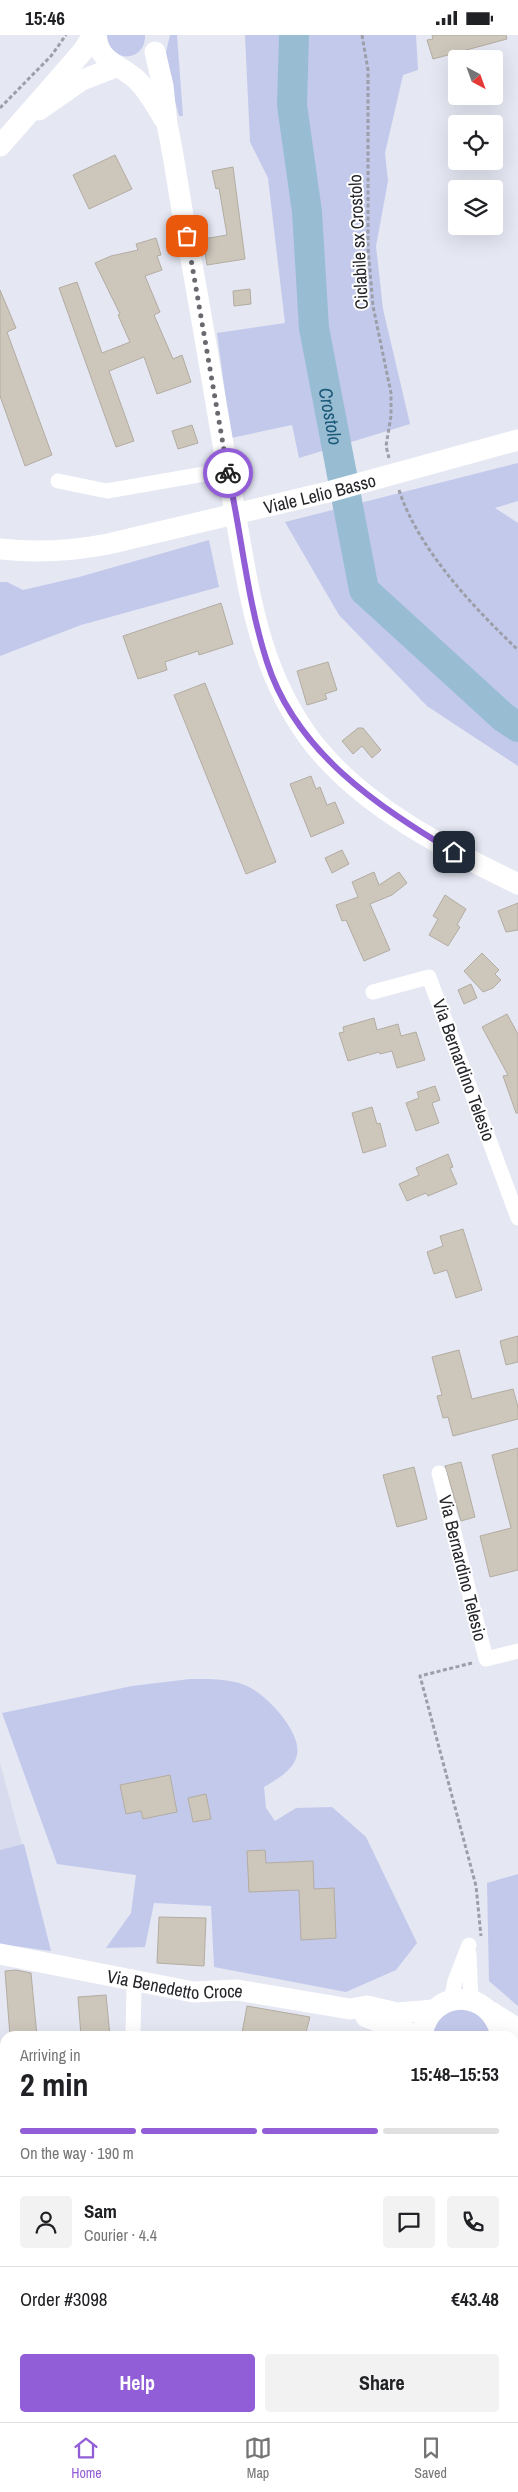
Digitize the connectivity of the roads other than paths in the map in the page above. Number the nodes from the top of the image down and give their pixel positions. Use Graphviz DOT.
graph roads {
  1 [pos="94,35"];
  2 [pos="158,44"];
  3 [pos="120,68"];
  4 [pos="23,122"];
  5 [pos="167,124"];
  6 [pos="0,146"];
  7 [pos="518,440"];
  8 [pos="227,471"];
  9 [pos="58,481"];
  10 [pos="0,549"];
  11 [pos="518,885"];
  12 [pos="374,992"];
  13 [pos="518,1218"];
  14 [pos="439,1473"];
  15 [pos="518,1651"];
  16 [pos="0,1954"];
  17 [pos="138,1979"];
  18 [pos="461,2005"];
  19 [pos="350,2009"];
  20 [pos="518,2029"];
  21 [pos="133,2031"];
  22 [pos="404,2031"];
  23 [pos="423,2031"];
  24 [pos="499,2031"];
  1 -- 3 [label="street"];
  1 -- 4 [label="street"];
  2 -- 3 [label="street"];
  2 -- 5 [label="street"];
  3 -- 4 [label="street"];
  3 -- 5 [label="street"];
  4 -- 6 [label="street"];
  5 -- 8 [label="street"];
  7 -- 10 [label="street, Viale Lelio Basso"];
  8 -- 9 [label="street"];
  8 -- 11 [label="street"];
  12 -- 13 [label="street, Via Bernardino Telesio"];
  14 -- 15 [label="street, Via Bernardino Telesio"];
  16 -- 17 [label="street, Via Benedetto Croce"];
  17 -- 19 [label="street, Via Benedetto Croce"];
  17 -- 21 [label="street"];
  18 -- 19 [label="street, Via Benedetto Croce"];
  18 -- 20 [label="street"];
  18 -- 23 [label="street"];
  18 -- 24 [label="street"];
  19 -- 22 [label="street, Via Benedetto Croce"];
}
